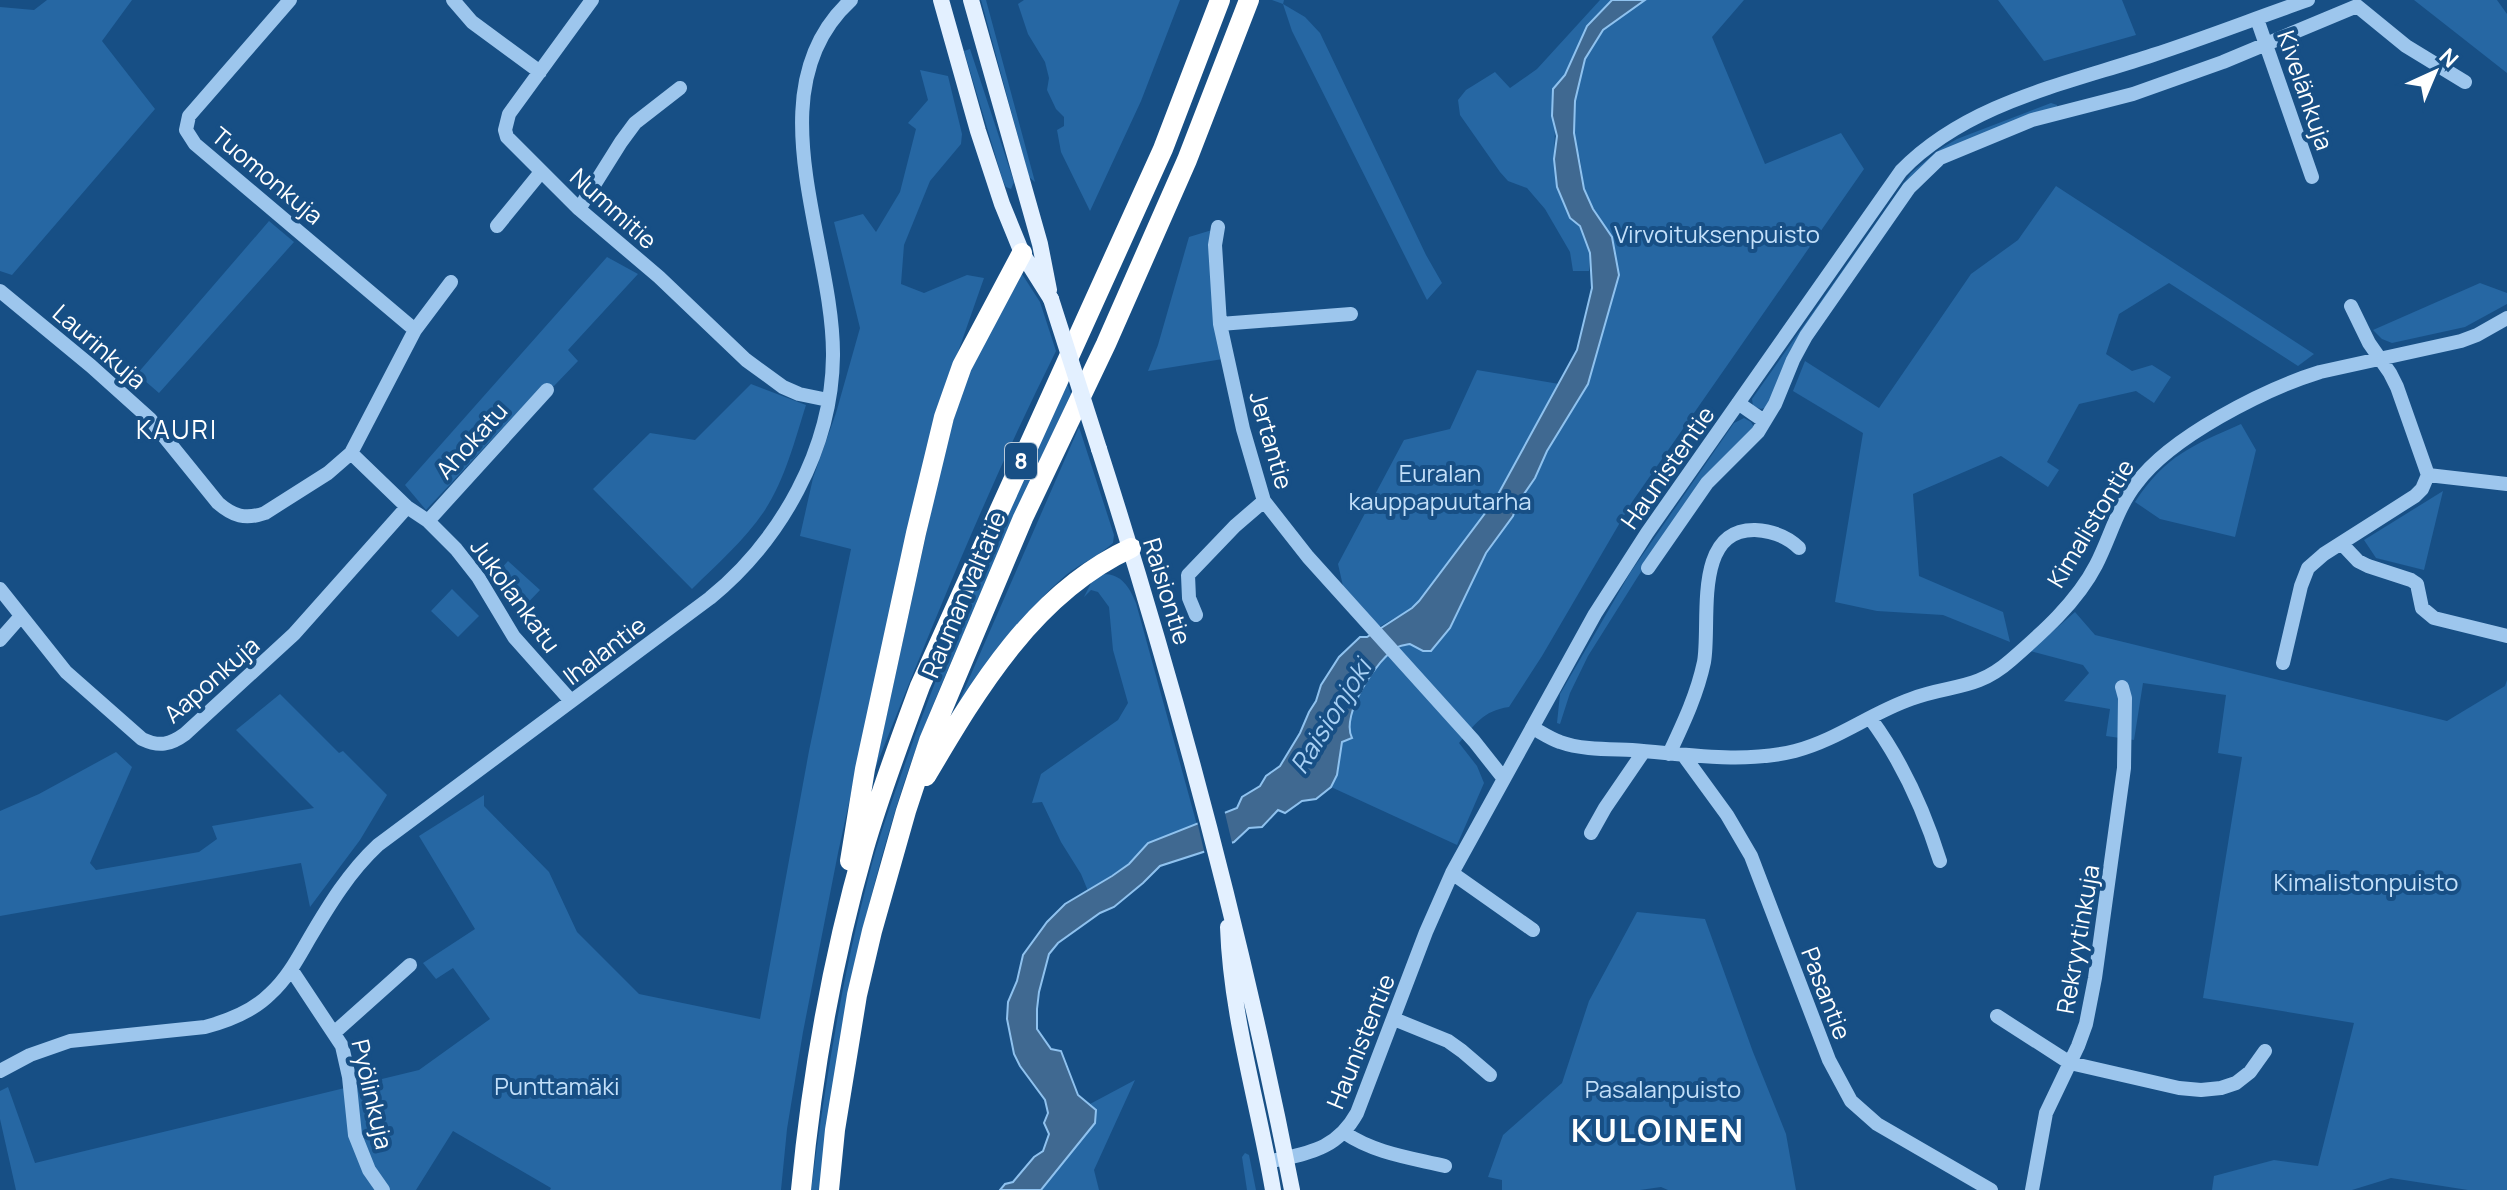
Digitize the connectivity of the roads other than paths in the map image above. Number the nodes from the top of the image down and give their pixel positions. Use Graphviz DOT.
graph roads {
  1 [pos="290,0"];
  2 [pos="453,0"];
  3 [pos="592,0"];
  4 [pos="851,0"];
  5 [pos="941,0"];
  6 [pos="971,0"];
  7 [pos="1220,0"];
  8 [pos="1249,0"];
  9 [pos="2308,0"];
  10 [pos="2257,19"];
  11 [pos="2267,43"];
  12 [pos="540,72"];
  13 [pos="2465,82"];
  14 [pos="2052,87"];
  15 [pos="680,88"];
  16 [pos="2062,112"];
  17 [pos="541,172"];
  18 [pos="2312,177"];
  19 [pos="579,209"];
  20 [pos="497,226"];
  21 [pos="1218,227"];
  22 [pos="1022,253"];
  23 [pos="451,282"];
  24 [pos="0,291"];
  25 [pos="1051,299"];
  26 [pos="2351,306"];
  27 [pos="1351,314"];
  28 [pos="2507,318"];
  29 [pos="1220,324"];
  30 [pos="415,330"];
  31 [pos="2381,360"];
  32 [pos="547,390"];
  33 [pos="828,400"];
  34 [pos="1738,403"];
  35 [pos="1764,421"];
  36 [pos="351,453"];
  37 [pos="2428,475"];
  38 [pos="2507,484"];
  39 [pos="1264,501"];
  40 [pos="407,507"];
  41 [pos="428,521"];
  42 [pos="2341,543"];
  43 [pos="1131,548"];
  44 [pos="1799,548"];
  45 [pos="1648,568"];
  46 [pos="0,589"];
  47 [pos="1196,615"];
  48 [pos="21,616"];
  49 [pos="2507,636"];
  50 [pos="0,640"];
  51 [pos="2283,663"];
  52 [pos="2122,687"];
  53 [pos="571,701"];
  54 [pos="1870,718"];
  55 [pos="1533,728"];
  56 [pos="1644,751"];
  57 [pos="1676,755"];
  58 [pos="1504,779"];
  59 [pos="906,811"];
  60 [pos="1591,833"];
  61 [pos="1940,861"];
  62 [pos="1452,873"];
  63 [pos="1227,901"];
  64 [pos="844,929"];
  65 [pos="1533,930"];
  66 [pos="410,965"];
  67 [pos="291,969"];
  68 [pos="1997,1016"];
  69 [pos="1394,1019"];
  70 [pos="335,1032"];
  71 [pos="2265,1051"];
  72 [pos="2070,1063"];
  73 [pos="0,1071"];
  74 [pos="1490,1075"];
  75 [pos="1345,1133"];
  76 [pos="1286,1158"];
  77 [pos="1268,1162"];
  78 [pos="1445,1166"];
  79 [pos="383,1190"];
  80 [pos="801,1190"];
  81 [pos="829,1190"];
  82 [pos="1273,1190"];
  83 [pos="1292,1190"];
  84 [pos="1991,1190"];
  85 [pos="2032,1190"];
  1 -- 30 [label="street, Tuomonkuja"];
  2 -- 12 [label="street"];
  3 -- 12 [label="street, Nummitie"];
  4 -- 33 [label="street, Ihalantie"];
  5 -- 22 [label="main road, Raisiontie"];
  6 -- 25 [label="main road, Raisiontie"];
  7 -- 64 [label="highway, Rauman valtatie / 8"];
  8 -- 59 [label="highway, Rauman valtatie / 8"];
  9 -- 10 [label="street, Haunistentie"];
  10 -- 11 [label="street, Kivelänkuja"];
  10 -- 14 [label="street, Haunistentie"];
  11 -- 13 [label="street, Haunistentie"];
  11 -- 16 [label="street, Haunistentie"];
  11 -- 18 [label="street, Kivelänkuja"];
  12 -- 17 [label="street, Nummitie"];
  14 -- 16 [label="street"];
  14 -- 34 [label="street, Haunistentie"];
  15 -- 19 [label="street"];
  16 -- 35 [label="street, Haunistentie"];
  17 -- 19 [label="street, Nummitie"];
  17 -- 20 [label="street"];
  19 -- 33 [label="street, Nummitie"];
  21 -- 29 [label="street, Jertantie"];
  22 -- 25 [label="main road, Raisiontie"];
  22 -- 64 [label="highway"];
  23 -- 30 [label="street"];
  24 -- 36 [label="street, Laurinkuja"];
  25 -- 43 [label="main road, Raisiontie, bridge"];
  26 -- 31 [label="street"];
  27 -- 29 [label="street"];
  28 -- 31 [label="street, Kimalistontie"];
  29 -- 39 [label="street, Jertantie"];
  30 -- 36 [label="street"];
  31 -- 37 [label="street"];
  31 -- 54 [label="street, Kimalistontie"];
  32 -- 41 [label="street, Ahokatu"];
  33 -- 53 [label="street, Ihalantie"];
  34 -- 35 [label="street"];
  34 -- 55 [label="street, Haunistentie"];
  35 -- 45 [label="street, Haunistentie"];
  36 -- 40 [label="street, Jukolankatu"];
  37 -- 38 [label="street"];
  37 -- 42 [label="street"];
  39 -- 47 [label="street"];
  39 -- 58 [label="street, Jertantie"];
  40 -- 41 [label="street, Jukolankatu"];
  40 -- 48 [label="street, Aaponkuja"];
  41 -- 53 [label="street, Jukolankatu"];
  42 -- 49 [label="street"];
  42 -- 51 [label="street"];
  43 -- 59 [label="highway"];
  43 -- 63 [label="main road, Raisiontie"];
  44 -- 57 [label="street"];
  46 -- 48 [label="street, Aaponkuja"];
  48 -- 50 [label="street"];
  52 -- 72 [label="street, Rekryytinkuja"];
  53 -- 67 [label="street, Ihalantie"];
  54 -- 57 [label="street, Kimalistontie"];
  54 -- 61 [label="street"];
  55 -- 56 [label="street, Kimalistontie"];
  55 -- 58 [label="street, Haunistentie"];
  56 -- 57 [label="street, Kimalistontie"];
  56 -- 60 [label="street"];
  57 -- 84 [label="street, Pasantie"];
  58 -- 62 [label="street, Haunistentie"];
  59 -- 81 [label="highway, Rauman valtatie / 8"];
  62 -- 65 [label="street"];
  62 -- 69 [label="street, Haunistentie"];
  63 -- 76 [label="main road, Raisiontie"];
  63 -- 77 [label="main road, Raisiontie"];
  64 -- 80 [label="highway, Rauman valtatie / 8"];
  66 -- 70 [label="street"];
  67 -- 70 [label="street, Pyölinkuja"];
  67 -- 73 [label="street, Ihalantie"];
  68 -- 72 [label="street"];
  69 -- 74 [label="street"];
  69 -- 75 [label="street, Haunistentie"];
  70 -- 79 [label="street, Pyölinkuja"];
  71 -- 72 [label="street"];
  72 -- 85 [label="street, Rekryytinkuja"];
  75 -- 76 [label="street, Haunistentie"];
  75 -- 78 [label="street"];
  76 -- 77 [label="street, Haunistentie"];
  76 -- 83 [label="main road, Raisiontie"];
  77 -- 82 [label="main road, Raisiontie"];
}
